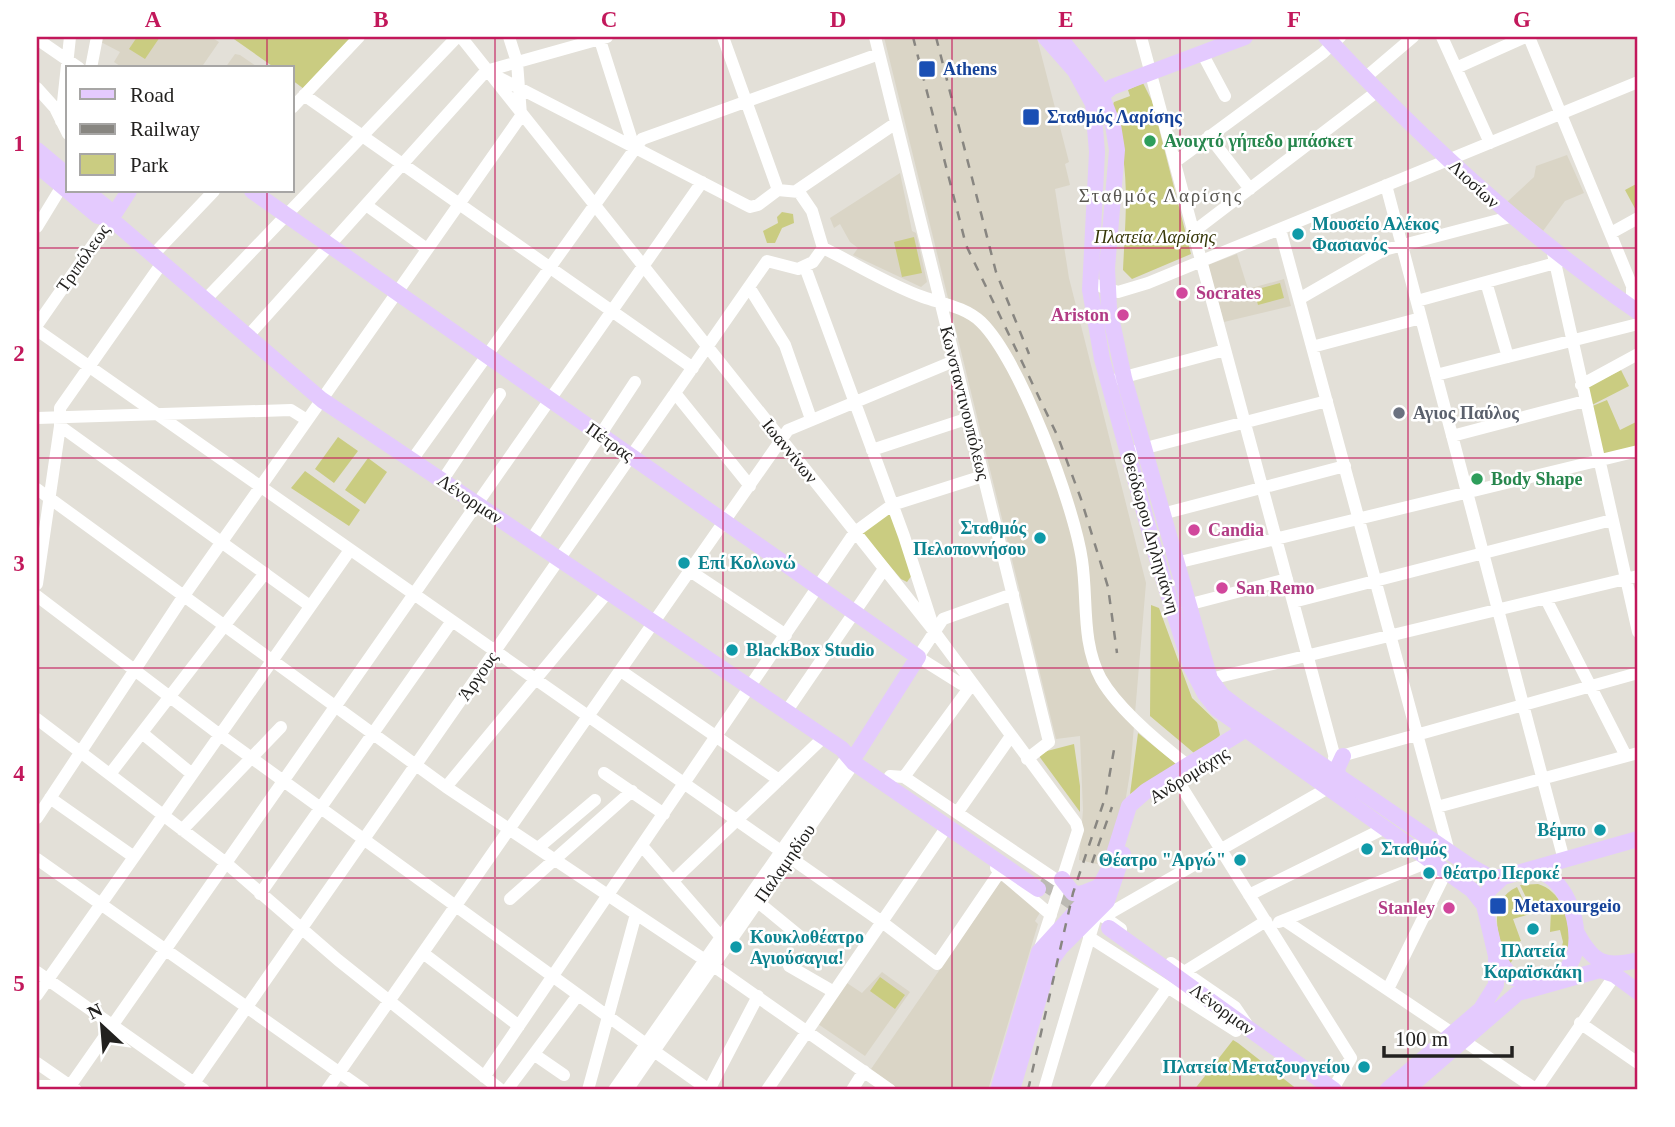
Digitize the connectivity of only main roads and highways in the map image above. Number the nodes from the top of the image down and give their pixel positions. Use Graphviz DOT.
graph roads {
  1 [pos="1045,37"];
  2 [pos="1059,37"];
  3 [pos="1245,37"];
  4 [pos="1333,39"];
  5 [pos="1098,99"];
  6 [pos="37,150"];
  7 [pos="37,165"];
  8 [pos="65,175"];
  9 [pos="79,192"];
  10 [pos="87,192"];
  11 [pos="128,192"];
  12 [pos="253,192"];
  13 [pos="108,213"];
  14 [pos="1635,310"];
  15 [pos="1135,450"];
  16 [pos="918,657"];
  17 [pos="1225,715"];
  18 [pos="1256,728"];
  19 [pos="1224,743"];
  20 [pos="853,757"];
  21 [pos="1339,757"];
  22 [pos="1196,766"];
  23 [pos="1334,783"];
  24 [pos="1638,839"];
  25 [pos="1581,855"];
  26 [pos="1527,870"];
  27 [pos="1503,877"];
  28 [pos="1101,884"];
  29 [pos="1565,891"];
  30 [pos="1484,905"];
  31 [pos="1101,926"];
  32 [pos="1575,931"];
  33 [pos="1496,956"];
  34 [pos="1638,960"];
  35 [pos="1555,981"];
  36 [pos="1537,986"];
  37 [pos="1638,992"];
  38 [pos="1458,1036"];
  39 [pos="998,1090"];
  40 [pos="1012,1090"];
  41 [pos="1328,1090"];
  42 [pos="1388,1090"];
  43 [pos="1406,1090"];
  1 -- 5 [label="main road, Θεόδωρου Δηληγιάννη"];
  2 -- 5 [label="main road, Θεόδωρου Δηληγιάννη"];
  3 -- 5 [label="main road"];
  4 -- 14 [label="main road, Λιοσίων"];
  5 -- 15 [label="main road, Θεόδωρου Δηληγιάννη"];
  5 -- 15 [label="main road, Θεόδωρου Δηληγιάννη"];
  6 -- 8 [label="main road, Λένορμαν"];
  7 -- 8 [label="main road, Λένορμαν"];
  9 -- 13 [label="main road, Λένορμαν"];
  10 -- 13 [label="main road, Λένορμαν"];
  11 -- 13 [label="main road, Τριπόλεως"];
  12 -- 16 [label="main road, Πέτρας"];
  13 -- 20 [label="main road, Λένορμαν"];
  15 -- 17 [label="main road, Θεόδωρου Δηληγιάννη"];
  15 -- 18 [label="main road, Θεόδωρου Δηληγιάννη"];
  16 -- 20 [label="main road, Παλαμηδίου"];
  17 -- 18 [label="main road, Θεόδωρου Δηληγιάννη"];
  17 -- 19 [label="main road"];
  18 -- 19 [label="main road, Ανδρομάχης"];
  18 -- 22 [label="main road, Ανδρομάχης"];
  18 -- 23 [label="main road, Θεόδωρου Δηληγιάννη"];
  18 -- 23 [label="main road, Θεόδωρου Δηληγιάννη"];
  19 -- 22 [label="main road, Ανδρομάχης"];
  20 -- 28 [label="main road, Λένορμαν"];
  21 -- 23 [label="main road"];
  22 -- 28 [label="main road, Ανδρομάχης"];
  22 -- 31 [label="main road, Ανδρομάχης"];
  23 -- 27 [label="main road, Θεόδωρου Δηληγιάννη"];
  23 -- 30 [label="main road, Θεόδωρου Δηληγιάννη"];
  24 -- 25 [label="main road"];
  25 -- 26 [label="main road"];
  25 -- 29 [label="main road"];
  26 -- 27 [label="main road"];
  26 -- 29 [label="main road"];
  27 -- 30 [label="main road"];
  28 -- 39 [label="main road"];
  29 -- 32 [label="main road"];
  30 -- 33 [label="main road"];
  31 -- 40 [label="main road"];
  31 -- 41 [label="main road, Λένορμαν"];
  31 -- 41 [label="main road, Λένορμαν"];
  32 -- 34 [label="main road"];
  32 -- 35 [label="main road"];
  33 -- 36 [label="main road"];
  33 -- 38 [label="main road"];
  35 -- 36 [label="main road"];
  35 -- 37 [label="main road"];
  36 -- 38 [label="main road"];
  38 -- 42 [label="main road"];
  38 -- 43 [label="main road"];
}
